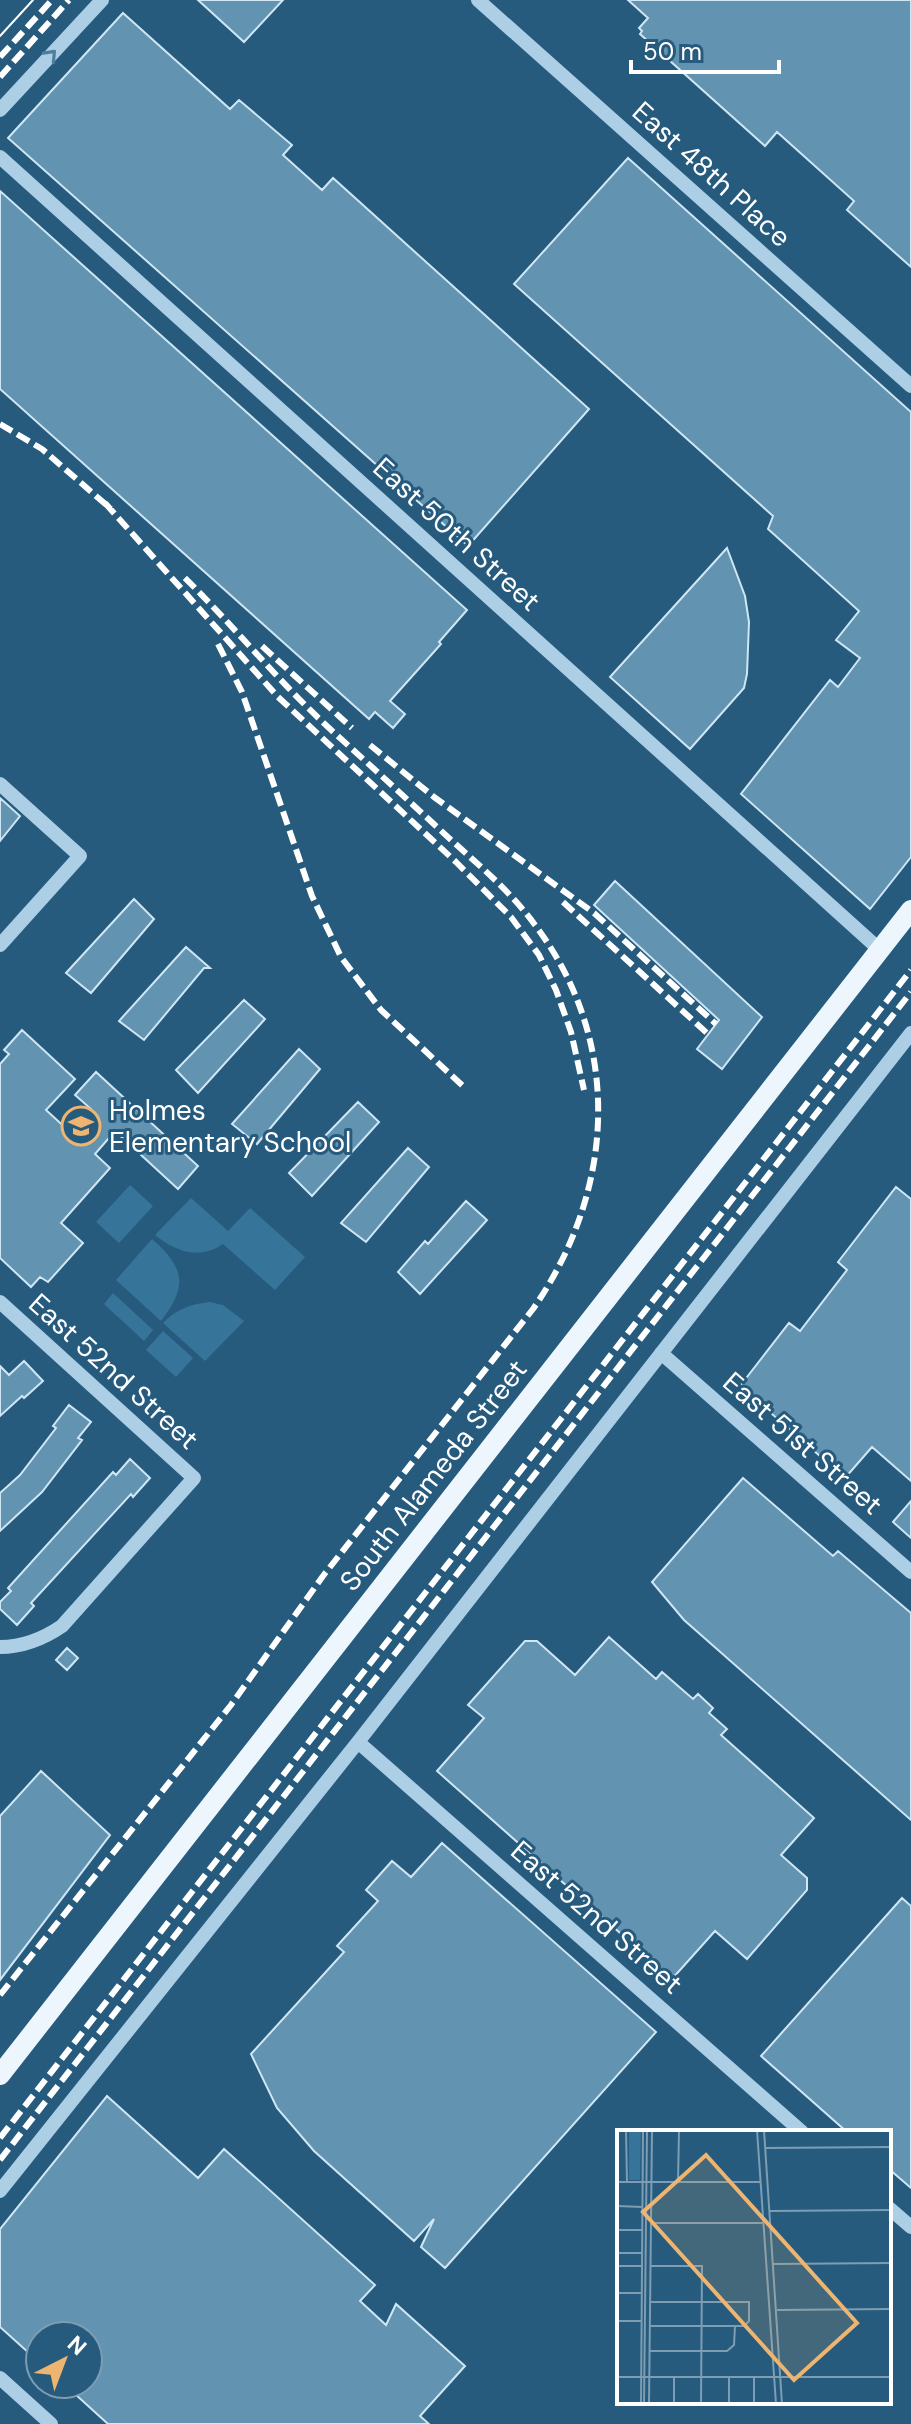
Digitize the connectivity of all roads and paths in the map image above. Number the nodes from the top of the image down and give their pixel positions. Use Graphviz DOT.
graph roads {
  1 [pos="102,0"];
  2 [pos="489,3"];
  3 [pos="0,110"];
  4 [pos="0,157"];
  5 [pos="911,386"];
  6 [pos="0,784"];
  7 [pos="911,910"];
  8 [pos="0,945"];
  9 [pos="880,950"];
  10 [pos="911,1033"];
  11 [pos="0,1302"];
  12 [pos="661,1353"];
  13 [pos="911,1572"];
  14 [pos="0,1647"];
  15 [pos="358,1742"];
  16 [pos="0,2075"];
  17 [pos="800,2130"];
  18 [pos="0,2191"];
  19 [pos="891,2210"];
  20 [pos="911,2227"];
  21 [pos="0,2378"];
  22 [pos="51,2424"];
  3 -- 1 [label="street, one-way"];
  2 -- 5 [label="street, East 48th Place"];
  4 -- 9 [label="street, East 50th Street"];
  6 -- 8 [label="street"];
  7 -- 9 [label="main road, South Alameda Street"];
  9 -- 16 [label="main road, South Alameda Street"];
  10 -- 12 [label="street"];
  11 -- 14 [label="street, East 52nd Street"];
  12 -- 13 [label="street, East 51st Street"];
  12 -- 15 [label="street"];
  15 -- 17 [label="street, East 52nd Street"];
  15 -- 18 [label="street"];
  19 -- 20 [label="street"];
  21 -- 22 [label="street"];
}
